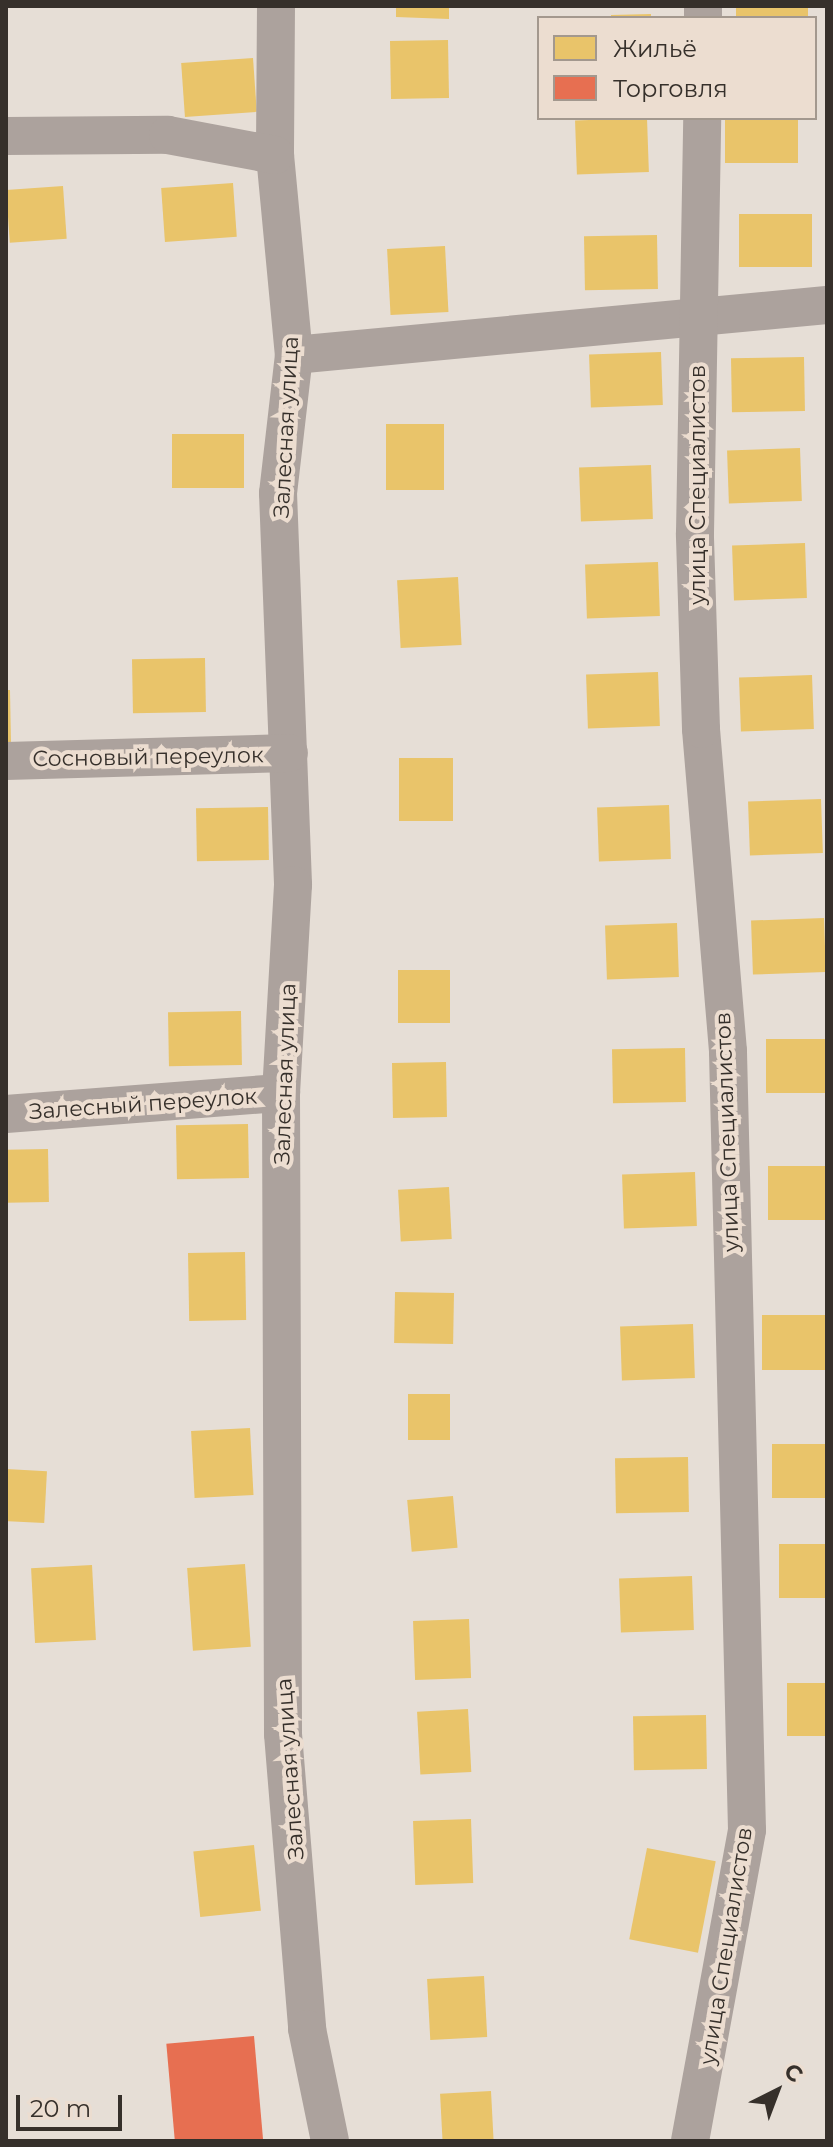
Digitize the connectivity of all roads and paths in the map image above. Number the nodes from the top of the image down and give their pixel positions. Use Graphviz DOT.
graph roads {
  1 [pos="276,6"];
  2 [pos="702,120"];
  3 [pos="6,136"];
  4 [pos="275,155"];
  5 [pos="827,305"];
  6 [pos="698,317"];
  7 [pos="294,355"];
  8 [pos="289,753"];
  9 [pos="6,761"];
  10 [pos="281,1093"];
  11 [pos="6,1114"];
  12 [pos="330,2141"];
  13 [pos="690,2141"];
  1 -- 4 [label="street, Залесная улица"];
  2 -- 6 [label="street, улица Специалистов"];
  3 -- 4 [label="street"];
  4 -- 7 [label="street, Залесная улица"];
  5 -- 6 [label="street"];
  6 -- 7 [label="street"];
  6 -- 13 [label="street, улица Специалистов"];
  7 -- 8 [label="street, Залесная улица"];
  8 -- 9 [label="street, Сосновый переулок"];
  8 -- 10 [label="street, Залесная улица"];
  10 -- 11 [label="street, Залесный переулок"];
  10 -- 12 [label="street, Залесная улица"];
}
